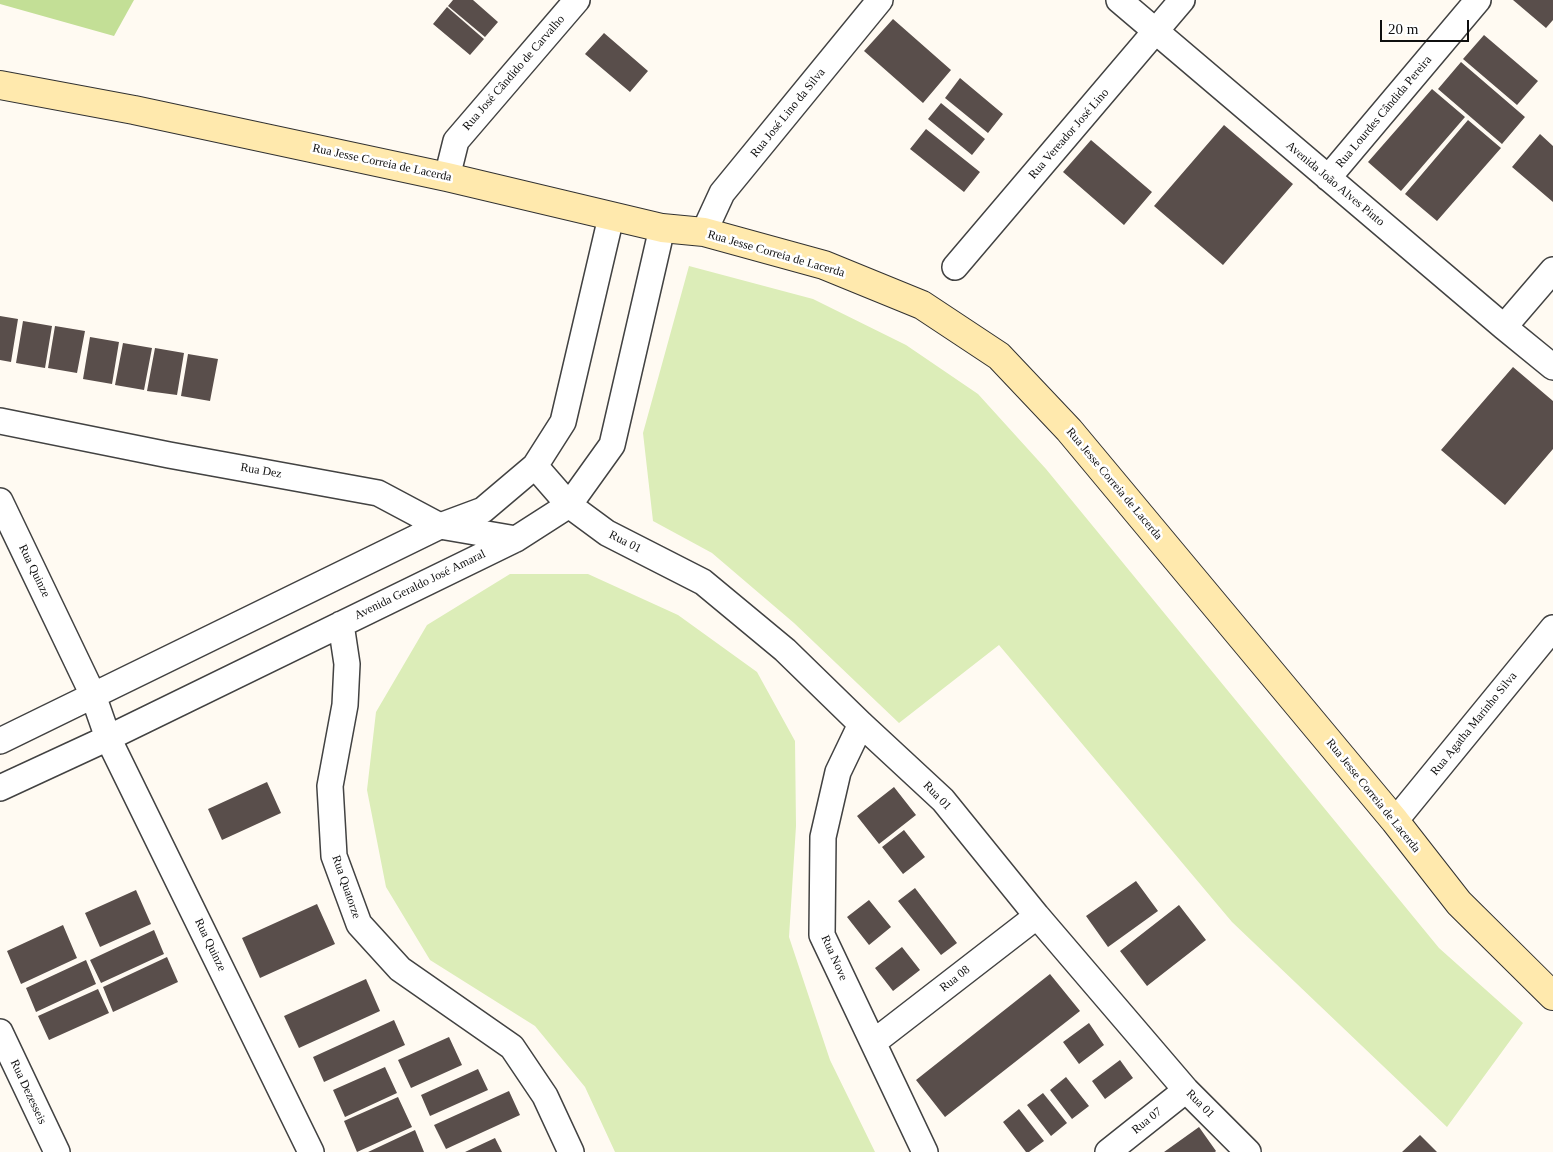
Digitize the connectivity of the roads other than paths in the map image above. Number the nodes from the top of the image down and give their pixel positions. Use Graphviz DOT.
graph roads {
  1 [pos="577,0"];
  2 [pos="880,0"];
  3 [pos="1119,0"];
  4 [pos="1182,0"];
  5 [pos="1478,0"];
  6 [pos="1156,32"];
  7 [pos="0,85"];
  8 [pos="447,177"];
  9 [pos="1328,178"];
  10 [pos="612,217"];
  11 [pos="662,228"];
  12 [pos="704,232"];
  13 [pos="954,267"];
  14 [pos="1553,270"];
  15 [pos="1504,327"];
  16 [pos="1553,367"];
  17 [pos="0,421"];
  18 [pos="534,466"];
  19 [pos="0,502"];
  20 [pos="569,505"];
  21 [pos="440,526"];
  22 [pos="516,538"];
  23 [pos="341,624"];
  24 [pos="1553,628"];
  25 [pos="93,695"];
  26 [pos="861,724"];
  27 [pos="108,738"];
  28 [pos="0,740"];
  29 [pos="0,788"];
  30 [pos="1395,821"];
  31 [pos="1037,916"];
  32 [pos="1552,993"];
  33 [pos="0,1032"];
  34 [pos="874,1042"];
  35 [pos="1186,1090"];
  36 [pos="57,1152"];
  37 [pos="311,1152"];
  38 [pos="571,1152"];
  39 [pos="925,1152"];
  40 [pos="1108,1152"];
  41 [pos="1248,1152"];
  1 -- 8 [label="street, Rua José Cândido de Carvalho"];
  2 -- 12 [label="street, Rua José Lino da Silva"];
  3 -- 6 [label="street, Avenida João Alves Pinto"];
  4 -- 6 [label="street, Rua Vereador José Lino"];
  5 -- 9 [label="street, Rua Lourdes Cândida Pereira"];
  6 -- 9 [label="street, Avenida João Alves Pinto"];
  6 -- 13 [label="street, Rua Vereador José Lino"];
  7 -- 8 [label="main road, Rua Jesse Correia de Lacerda"];
  8 -- 10 [label="main road, Rua Jesse Correia de Lacerda"];
  9 -- 15 [label="street, Avenida João Alves Pinto"];
  10 -- 11 [label="main road, Rua Jesse Correia de Lacerda"];
  10 -- 18 [label="street"];
  11 -- 12 [label="main road, Rua Jesse Correia de Lacerda"];
  11 -- 20 [label="street, Avenida Geraldo José Amaral"];
  12 -- 30 [label="main road, Rua Jesse Correia de Lacerda"];
  14 -- 15 [label="street"];
  15 -- 16 [label="street, Avenida João Alves Pinto"];
  17 -- 21 [label="street, Rua Dez"];
  18 -- 20 [label="street, Rua 01"];
  18 -- 21 [label="street"];
  19 -- 25 [label="street, Rua Quinze"];
  20 -- 22 [label="street, Avenida Geraldo José Amaral"];
  20 -- 26 [label="street, Rua 01"];
  21 -- 22 [label="street, Rua Dez"];
  21 -- 25 [label="street"];
  22 -- 23 [label="street, Avenida Geraldo José Amaral"];
  23 -- 27 [label="street, Avenida Geraldo José Amaral"];
  23 -- 38 [label="street, Rua Quatorze"];
  24 -- 30 [label="street, Rua Agatha Marinho Silva"];
  25 -- 27 [label="street, Rua Quinze"];
  25 -- 28 [label="street"];
  26 -- 31 [label="street, Rua 01"];
  26 -- 34 [label="street, Rua Nove"];
  27 -- 29 [label="street, Avenida Geraldo José Amaral"];
  27 -- 37 [label="street, Rua Quinze"];
  30 -- 32 [label="main road, Rua Jesse Correia de Lacerda"];
  31 -- 34 [label="street, Rua 08"];
  31 -- 35 [label="street, Rua 01"];
  33 -- 36 [label="street, Rua Dezesseis"];
  34 -- 39 [label="street, Rua Nove"];
  35 -- 40 [label="street, Rua 07"];
  35 -- 41 [label="street, Rua 01"];
}
